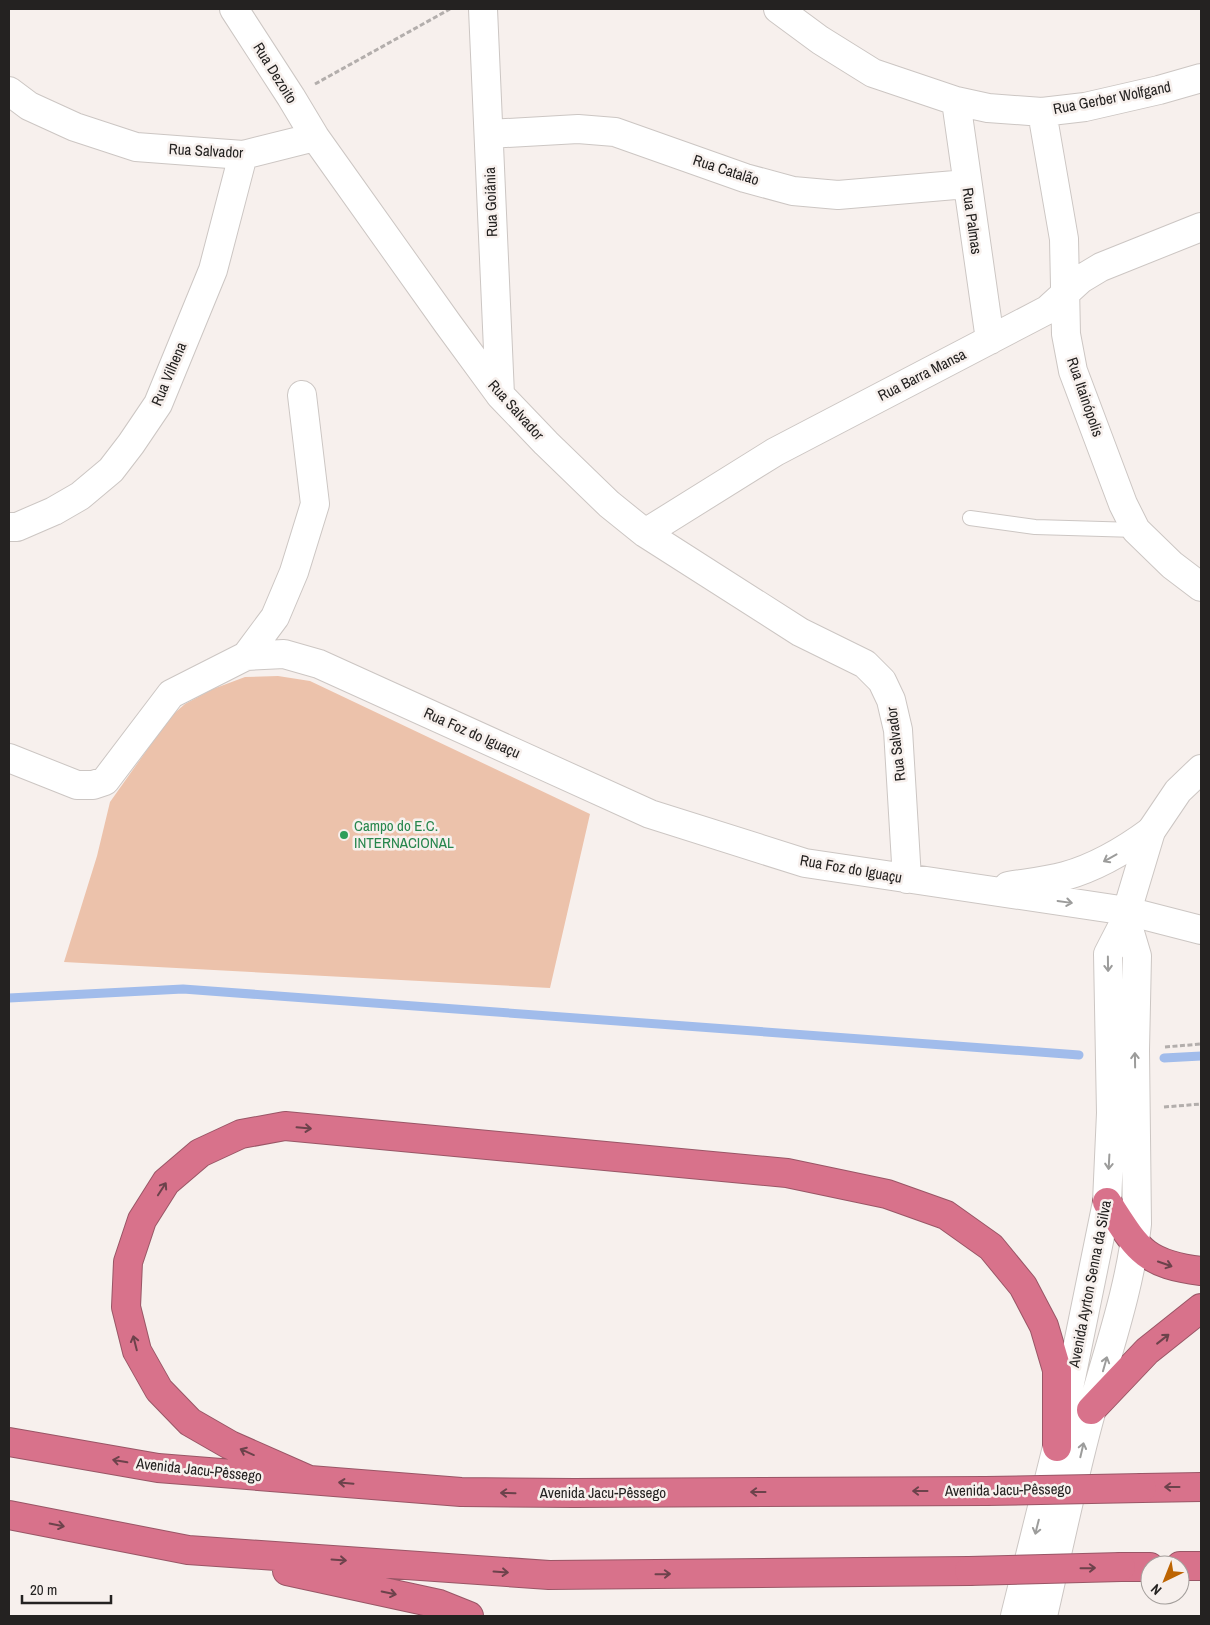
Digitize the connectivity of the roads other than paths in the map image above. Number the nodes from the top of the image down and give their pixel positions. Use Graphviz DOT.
graph roads {
  1 [pos="234,9"];
  2 [pos="483,9"];
  3 [pos="778,9"];
  4 [pos="1201,78"];
  5 [pos="9,91"];
  6 [pos="956,101"];
  7 [pos="1042,112"];
  8 [pos="489,134"];
  9 [pos="315,137"];
  10 [pos="243,155"];
  11 [pos="967,184"];
  12 [pos="1201,227"];
  13 [pos="1065,294"];
  14 [pos="990,340"];
  15 [pos="302,395"];
  16 [pos="500,395"];
  17 [pos="970,518"];
  18 [pos="9,527"];
  19 [pos="1136,530"];
  20 [pos="645,533"];
  21 [pos="1201,587"];
  22 [pos="246,656"];
  23 [pos="9,758"];
  24 [pos="1201,769"];
  25 [pos="1151,831"];
  26 [pos="907,879"];
  27 [pos="982,890"];
  28 [pos="1127,915"];
  29 [pos="1201,930"];
  30 [pos="1107,1202"];
  31 [pos="1135,1244"];
  32 [pos="1201,1271"];
  33 [pos="1201,1308"];
  34 [pos="1092,1410"];
  35 [pos="9,1442"];
  36 [pos="1057,1447"];
  37 [pos="307,1480"];
  38 [pos="1201,1487"];
  39 [pos="9,1515"];
  40 [pos="188,1550"];
  41 [pos="1140,1567"];
  42 [pos="469,1616"];
  43 [pos="1015,1616"];
  44 [pos="1043,1616"];
  1 -- 9 [label="street, Rua Dezoito"];
  2 -- 8 [label="street, Rua Goiânia"];
  3 -- 6 [label="street, Rua Gerber Wolfgand"];
  4 -- 7 [label="street, Rua Gerber Wolfgand"];
  5 -- 10 [label="street, Rua Salvador"];
  6 -- 7 [label="street, Rua Gerber Wolfgand"];
  6 -- 11 [label="street, Rua Palmas"];
  7 -- 13 [label="street, Rua Itainópolis"];
  8 -- 11 [label="street, Rua Catalão"];
  8 -- 16 [label="street, Rua Goiânia"];
  9 -- 10 [label="street, Rua Salvador"];
  9 -- 16 [label="street, Rua Salvador"];
  10 -- 18 [label="street, Rua Vilhena"];
  11 -- 14 [label="street, Rua Palmas"];
  12 -- 13 [label="street, Rua Barra Mansa"];
  13 -- 14 [label="street, Rua Barra Mansa"];
  13 -- 19 [label="street, Rua Itainópolis"];
  14 -- 20 [label="street, Rua Barra Mansa"];
  15 -- 22 [label="street"];
  16 -- 20 [label="street, Rua Salvador"];
  17 -- 19 [label="lane"];
  19 -- 21 [label="street, Rua Itainópolis"];
  20 -- 26 [label="street, Rua Salvador"];
  22 -- 23 [label="street, Rua Foz do Iguaçu"];
  22 -- 26 [label="street, Rua Foz do Iguaçu"];
  24 -- 25 [label="street, Avenida Ayrton Senna da Silva"];
  25 -- 27 [label="street, Rua Foz do Iguaçu, one-way"];
  25 -- 28 [label="street, Avenida Ayrton Senna da Silva"];
  26 -- 27 [label="street, Rua Foz do Iguaçu"];
  27 -- 28 [label="street, Rua Foz do Iguaçu, one-way"];
  28 -- 29 [label="street, Rua Foz do Iguaçu"];
  28 -- 30 [label="street, Avenida Ayrton Senna da Silva, one-way"];
  31 -- 28 [label="street, Avenida Ayrton Senna da Silva, one-way"];
  30 -- 31 [label="highway"];
  30 -- 36 [label="street, Avenida Ayrton Senna da Silva"];
  31 -- 32 [label="highway, one-way"];
  34 -- 31 [label="street, Avenida Ayrton Senna da Silva, one-way"];
  34 -- 33 [label="highway, one-way"];
  44 -- 34 [label="street, Avenida Ayrton Senna da Silva, one-way"];
  37 -- 35 [label="highway, Avenida Jacu-Pêssego, one-way"];
  37 -- 36 [label="highway, one-way"];
  36 -- 43 [label="street, Avenida Ayrton Senna da Silva, one-way"];
  38 -- 37 [label="highway, Avenida Jacu-Pêssego, one-way, bridge"];
  39 -- 40 [label="highway, one-way"];
  40 -- 41 [label="highway, one-way, bridge"];
  40 -- 42 [label="highway, one-way"];
}
